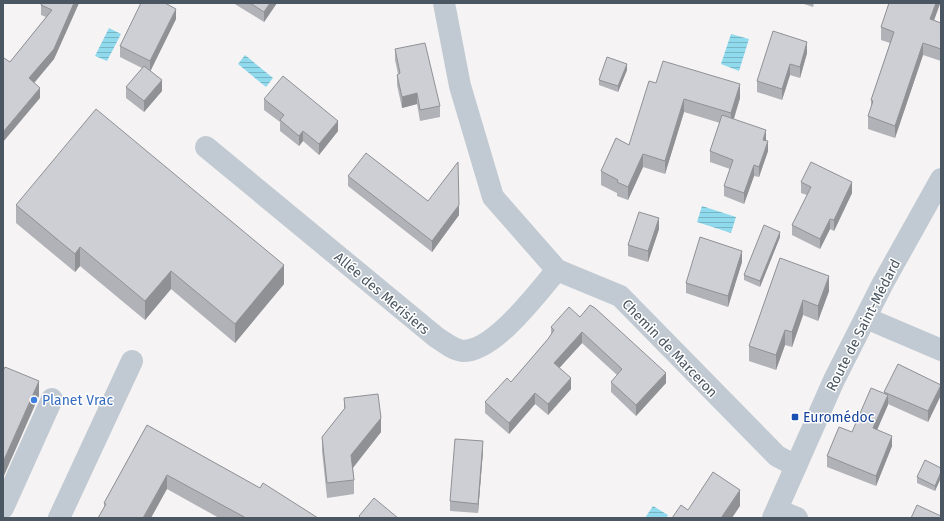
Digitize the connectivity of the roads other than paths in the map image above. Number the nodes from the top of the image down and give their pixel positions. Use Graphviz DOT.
graph roads {
  1 [pos="444,3"];
  2 [pos="206,147"];
  3 [pos="941,179"];
  4 [pos="557,270"];
  5 [pos="866,318"];
  6 [pos="941,350"];
  7 [pos="132,361"];
  8 [pos="52,399"];
  9 [pos="796,466"];
  10 [pos="3,508"];
  11 [pos="775,514"];
  12 [pos="59,518"];
  13 [pos="797,518"];
  1 -- 4 [label="street, Chemin de Marceron"];
  2 -- 4 [label="street, Allée des Merisiers"];
  3 -- 5 [label="street, Route de Saint-Médard"];
  4 -- 9 [label="street, Chemin de Marceron"];
  5 -- 6 [label="street"];
  5 -- 9 [label="street, Route de Saint-Médard"];
  7 -- 12 [label="street"];
  8 -- 10 [label="street"];
  9 -- 11 [label="street, Route de Saint-Médard"];
  11 -- 13 [label="street"];
}
